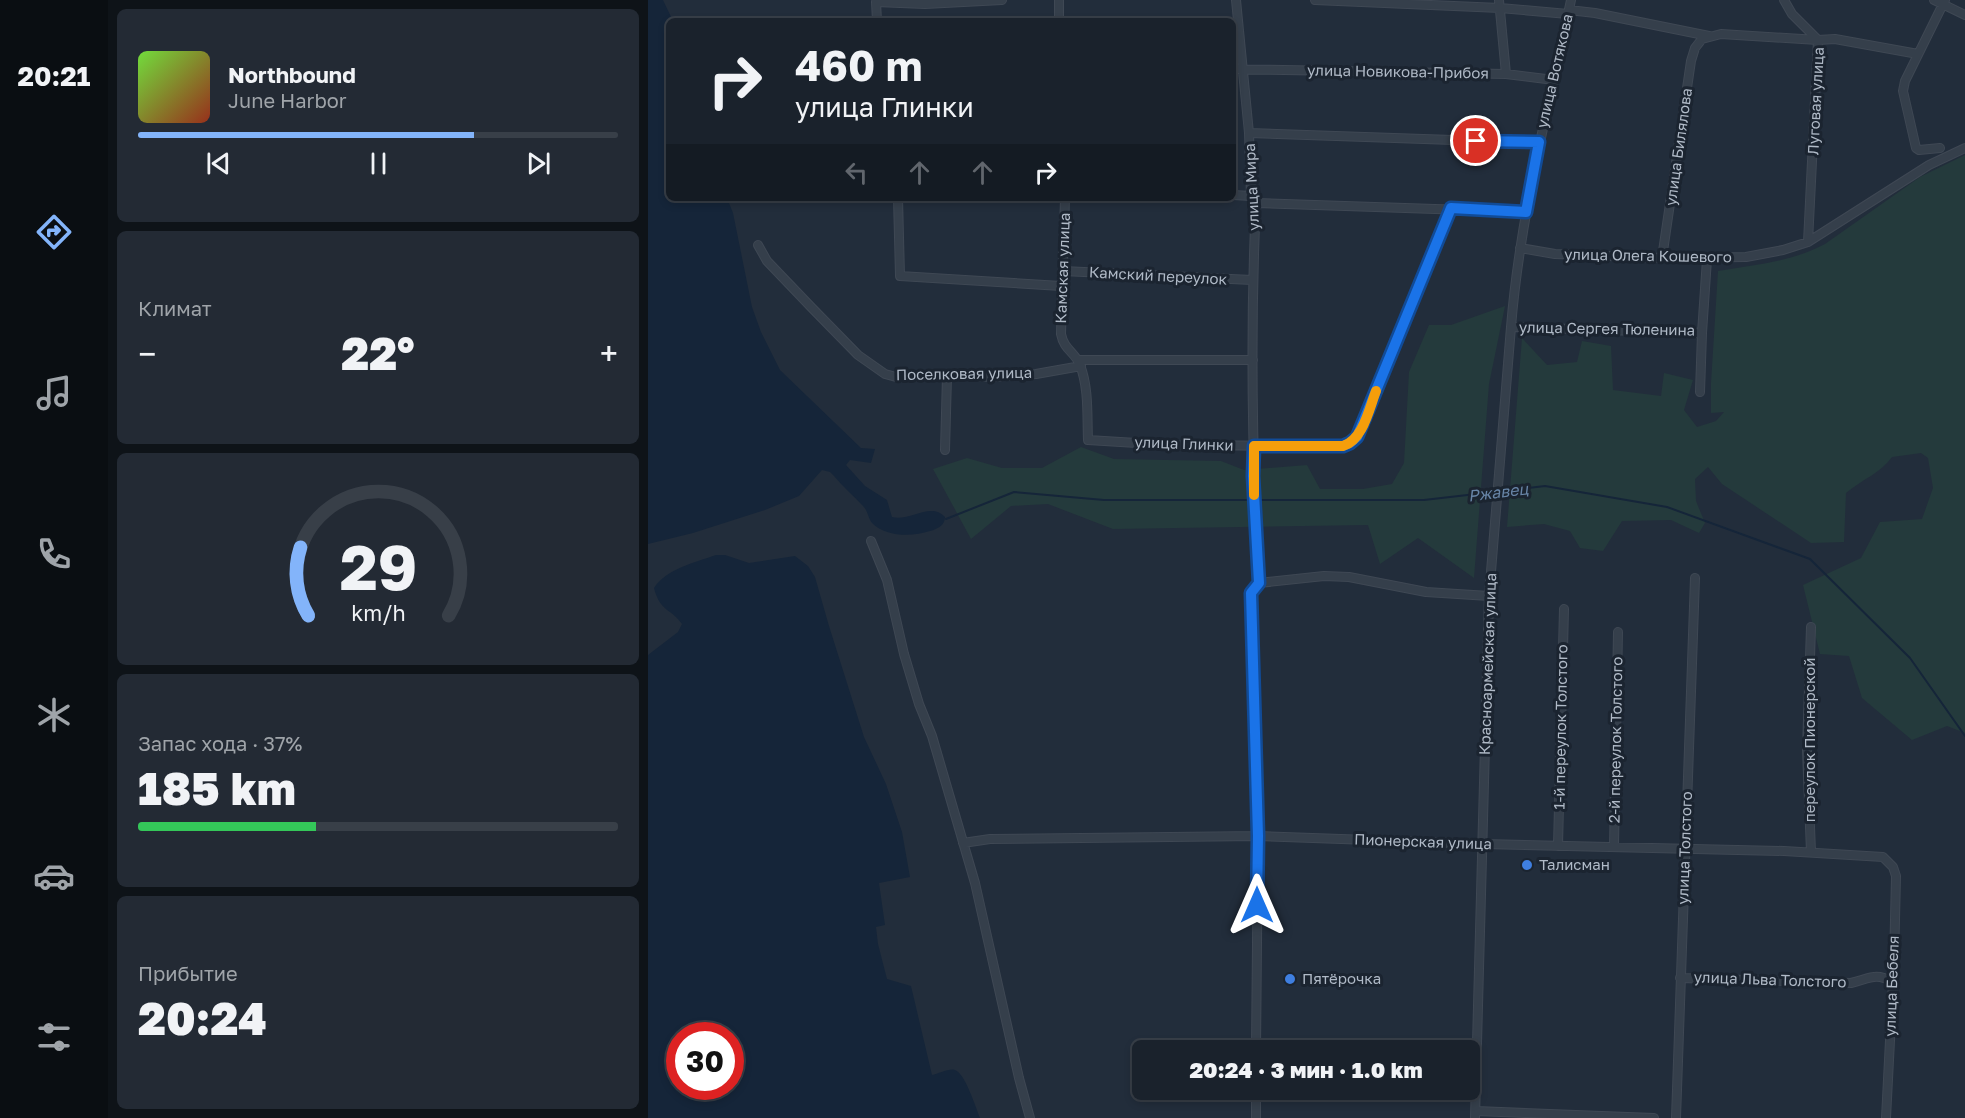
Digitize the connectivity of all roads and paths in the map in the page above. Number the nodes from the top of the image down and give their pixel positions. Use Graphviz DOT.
graph roads {
  1 [pos="1002,0"];
  2 [pos="1059,0"];
  3 [pos="1236,0"];
  4 [pos="1315,0"];
  5 [pos="1571,0"];
  6 [pos="1785,0"];
  7 [pos="1934,0"];
  8 [pos="1944,2"];
  9 [pos="1500,4"];
  10 [pos="1569,12"];
  11 [pos="1965,15"];
  12 [pos="877,18"];
  13 [pos="1059,18"];
  14 [pos="1705,38"];
  15 [pos="1818,40"];
  16 [pos="1918,54"];
  17 [pos="1236,69"];
  18 [pos="1243,69"];
  19 [pos="1506,74"];
  20 [pos="1554,80"];
  21 [pos="1249,133"];
  22 [pos="1539,142"];
  23 [pos="1940,148"];
  24 [pos="1965,148"];
  25 [pos="1236,196"];
  26 [pos="1253,200"];
  27 [pos="898,201"];
  28 [pos="1065,201"];
  29 [pos="1451,208"];
  30 [pos="1526,212"];
  31 [pos="1808,242"];
  32 [pos="758,245"];
  33 [pos="1520,248"];
  34 [pos="1662,258"];
  35 [pos="1707,259"];
  36 [pos="1063,271"];
  37 [pos="1252,280"];
  38 [pos="1061,286"];
  39 [pos="1511,327"];
  40 [pos="1702,333"];
  41 [pos="1253,360"];
  42 [pos="1079,363"];
  43 [pos="947,376"];
  44 [pos="1700,392"];
  45 [pos="1254,446"];
  46 [pos="945,450"];
  47 [pos="871,541"];
  48 [pos="1695,578"];
  49 [pos="1259,583"];
  50 [pos="1489,596"];
  51 [pos="1564,609"];
  52 [pos="1810,627"];
  53 [pos="1618,632"];
  54 [pos="1258,836"];
  55 [pos="963,843"];
  56 [pos="1483,844"];
  57 [pos="1558,846"];
  58 [pos="1614,847"];
  59 [pos="1684,849"];
  60 [pos="1810,852"];
  61 [pos="1883,857"];
  62 [pos="1680,978"];
  63 [pos="1893,982"];
  64 [pos="1256,1040"];
  65 [pos="1256,1100"];
  66 [pos="1476,1114"];
  67 [pos="1030,1118"];
  68 [pos="1256,1118"];
  69 [pos="1654,1118"];
  70 [pos="1676,1118"];
  71 [pos="1886,1118"];
  1 -- 12 [label="street"];
  2 -- 13 [label="street"];
  3 -- 18 [label="street, улица Мира"];
  4 -- 9 [label="street"];
  5 -- 10 [label="street, улица Вотякова"];
  6 -- 15 [label="street"];
  7 -- 8 [label="street"];
  8 -- 11 [label="street"];
  8 -- 16 [label="street"];
  9 -- 10 [label="street"];
  9 -- 19 [label="street"];
  10 -- 14 [label="street"];
  10 -- 20 [label="street, улица Вотякова"];
  14 -- 15 [label="street"];
  14 -- 34 [label="street, улица Билялова"];
  15 -- 16 [label="street, Луговая улица"];
  15 -- 31 [label="street, Луговая улица"];
  16 -- 23 [label="street"];
  17 -- 18 [label="street, улица Новикова-Прибоя"];
  18 -- 19 [label="street, улица Новикова-Прибоя"];
  18 -- 21 [label="street, улица Мира"];
  19 -- 20 [label="street, улица Новикова-Прибоя"];
  20 -- 22 [label="street, улица Вотякова"];
  21 -- 22 [label="street"];
  21 -- 26 [label="street, улица Мира"];
  22 -- 30 [label="street, улица Вотякова"];
  24 -- 31 [label="street, улица Олега Кошевого"];
  25 -- 26 [label="street"];
  26 -- 29 [label="street"];
  26 -- 37 [label="street, улица Мира"];
  27 -- 38 [label="street"];
  28 -- 36 [label="street, Камская улица"];
  29 -- 30 [label="street"];
  29 -- 45 [label="street, улица Глинки"];
  30 -- 33 [label="street, Красноармейская улица"];
  31 -- 35 [label="street, улица Олега Кошевого"];
  32 -- 43 [label="street, Поселковая улица"];
  33 -- 34 [label="street, улица Олега Кошевого"];
  33 -- 39 [label="street, Красноармейская улица"];
  34 -- 35 [label="street, улица Олега Кошевого"];
  35 -- 40 [label="street, улица Сергея Тюленина"];
  36 -- 37 [label="street, Камский переулок"];
  36 -- 38 [label="street, Камская улица"];
  37 -- 41 [label="street, улица Мира"];
  38 -- 42 [label="street, Камская улица"];
  39 -- 40 [label="street, улица Сергея Тюленина"];
  39 -- 50 [label="street, Красноармейская улица"];
  40 -- 44 [label="street"];
  41 -- 42 [label="street, Поселковая улица"];
  41 -- 45 [label="street, улица Мира"];
  42 -- 43 [label="street, Поселковая улица"];
  42 -- 45 [label="street, улица Глинки"];
  43 -- 46 [label="street"];
  45 -- 49 [label="street, улица Мира"];
  47 -- 55 [label="street"];
  48 -- 59 [label="street, улица Толстого"];
  49 -- 50 [label="street"];
  49 -- 54 [label="street, улица Мира"];
  50 -- 56 [label="street, Красноармейская улица"];
  51 -- 57 [label="street, 1-й переулок Толстого"];
  52 -- 60 [label="street, переулок Пионерской"];
  53 -- 58 [label="street, 2-й переулок Толстого"];
  54 -- 55 [label="street, Пионерская улица"];
  54 -- 56 [label="street, Пионерская улица"];
  54 -- 64 [label="street, улица Мира"];
  55 -- 67 [label="street"];
  56 -- 57 [label="street, Пионерская улица"];
  56 -- 66 [label="street, Красноармейская улица"];
  57 -- 58 [label="street, Пионерская улица"];
  58 -- 59 [label="street, Пионерская улица"];
  59 -- 60 [label="street, Пионерская улица"];
  59 -- 62 [label="street, улица Толстого"];
  60 -- 61 [label="street, Пионерская улица"];
  61 -- 63 [label="street, улица Бебеля"];
  62 -- 63 [label="street, улица Льва Толстого"];
  62 -- 70 [label="street, улица Толстого"];
  63 -- 71 [label="street, улица Бебеля"];
  65 -- 68 [label="street"];
  66 -- 69 [label="street"];
}
